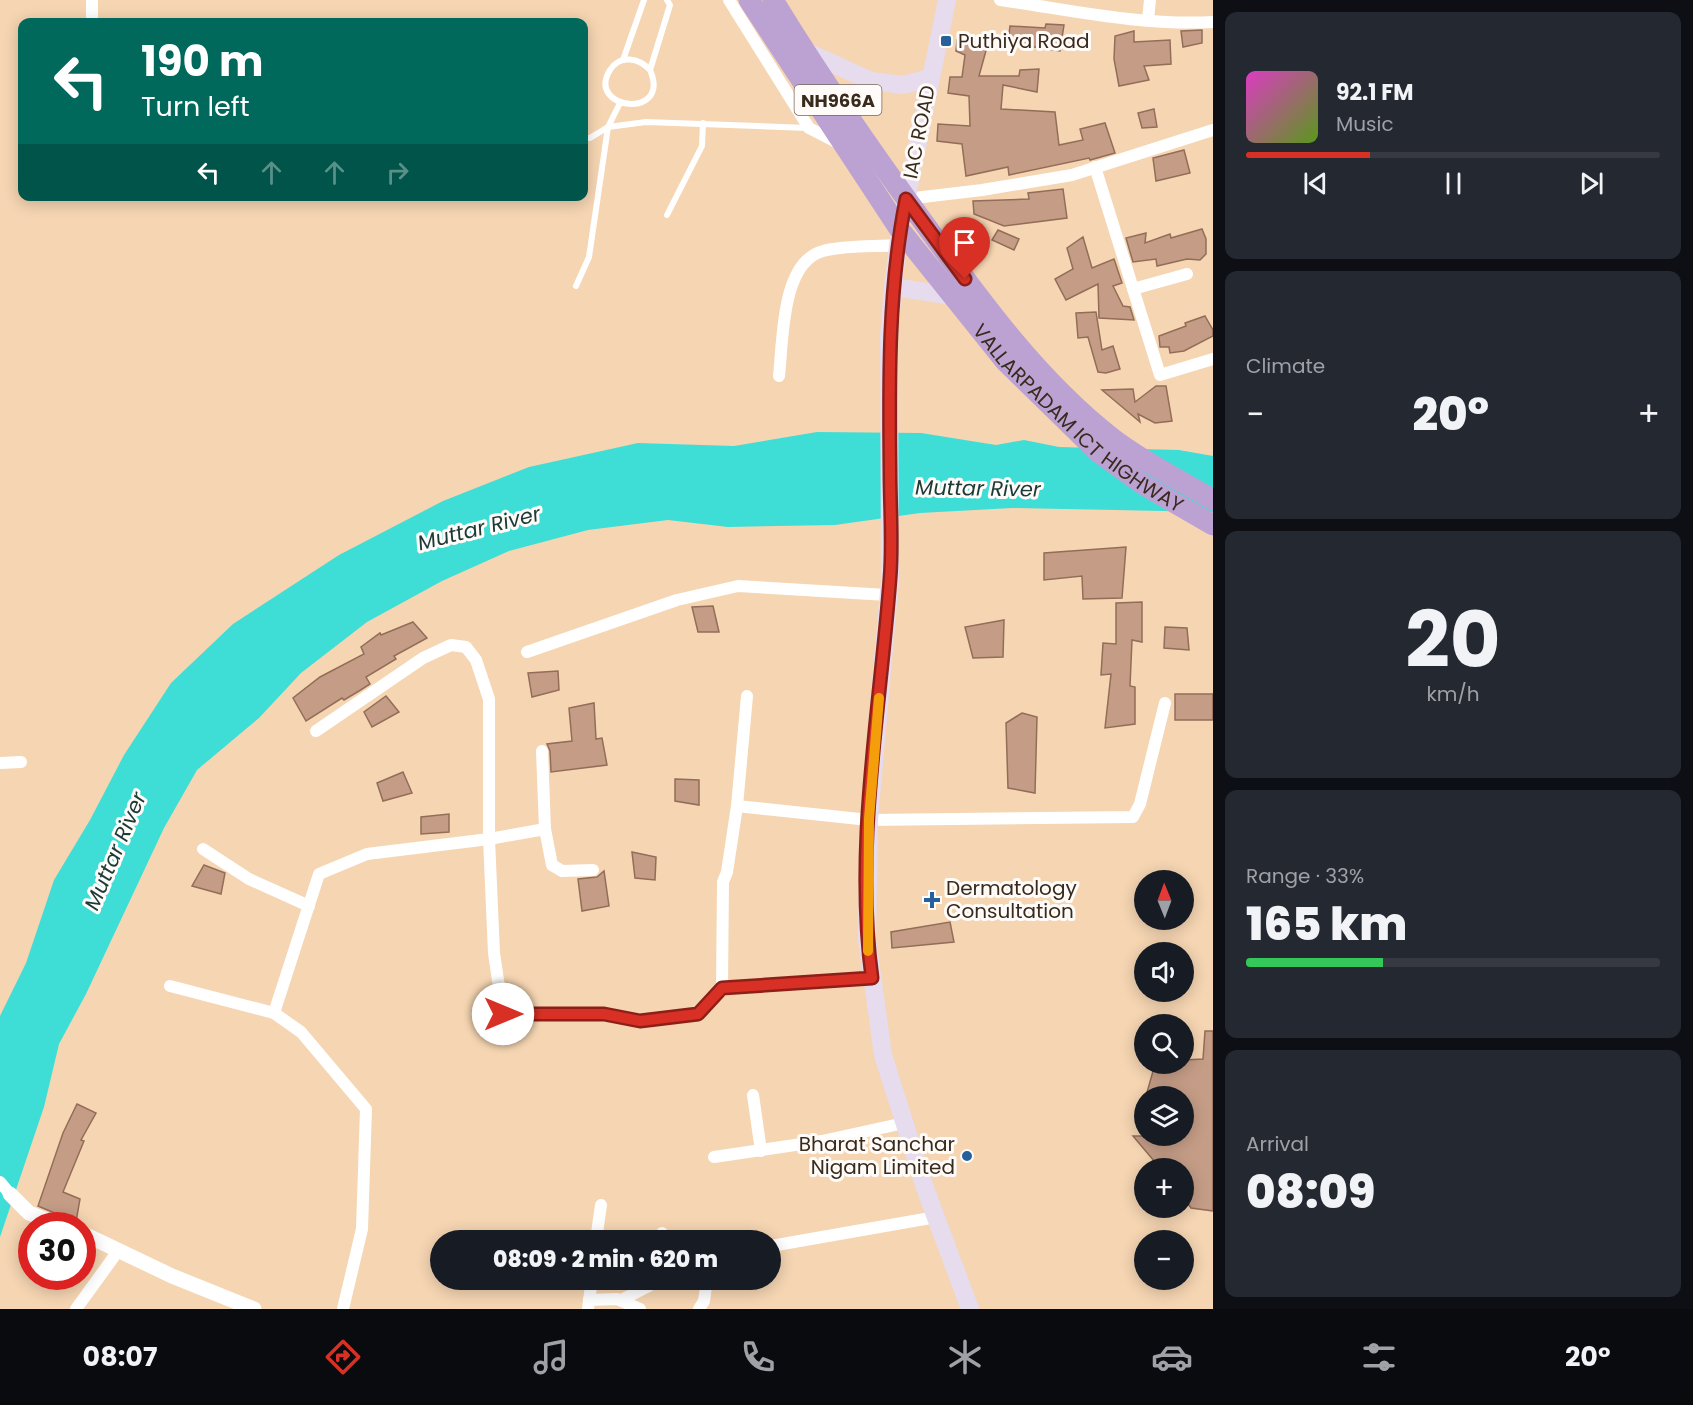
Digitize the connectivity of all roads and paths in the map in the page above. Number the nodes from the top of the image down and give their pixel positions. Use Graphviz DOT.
graph roads {
  1 [pos="92,0"];
  2 [pos="644,0"];
  3 [pos="667,0"];
  4 [pos="729,0"];
  5 [pos="749,0"];
  6 [pos="773,0"];
  7 [pos="947,0"];
  8 [pos="1000,0"];
  9 [pos="1150,0"];
  10 [pos="92,18"];
  11 [pos="1148,20"];
  12 [pos="1213,22"];
  13 [pos="805,51"];
  14 [pos="622,60"];
  15 [pos="650,70"];
  16 [pos="930,78"];
  17 [pos="620,103"];
  18 [pos="703,123"];
  19 [pos="608,127"];
  20 [pos="809,128"];
  21 [pos="1213,130"];
  22 [pos="588,138"];
  23 [pos="844,146"];
  24 [pos="1095,167"];
  25 [pos="906,199"];
  26 [pos="667,214"];
  27 [pos="899,237"];
  28 [pos="1186,274"];
  29 [pos="576,286"];
  30 [pos="893,287"];
  31 [pos="1133,289"];
  32 [pos="953,296"];
  33 [pos="1213,359"];
  34 [pos="779,376"];
  35 [pos="1036,381"];
  36 [pos="1213,500"];
  37 [pos="1213,525"];
  38 [pos="889,587"];
  39 [pos="527,652"];
  40 [pos="747,696"];
  41 [pos="1165,703"];
  42 [pos="316,732"];
  43 [pos="542,751"];
  44 [pos="21,762"];
  45 [pos="0,763"];
  46 [pos="737,806"];
  47 [pos="869,819"];
  48 [pos="546,829"];
  49 [pos="489,839"];
  50 [pos="203,849"];
  51 [pos="593,870"];
  52 [pos="309,906"];
  53 [pos="872,978"];
  54 [pos="170,986"];
  55 [pos="722,988"];
  56 [pos="274,1012"];
  57 [pos="753,1095"];
  58 [pos="904,1123"];
  59 [pos="761,1151"];
  60 [pos="714,1157"];
  61 [pos="5,1188"];
  62 [pos="601,1205"];
  63 [pos="27,1212"];
  64 [pos="936,1216"];
  65 [pos="597,1230"];
  66 [pos="96,1240"];
  67 [pos="781,1244"];
  68 [pos="118,1251"];
  69 [pos="641,1290"];
  70 [pos="706,1290"];
  71 [pos="621,1300"];
  72 [pos="589,1304"];
  73 [pos="76,1309"];
  74 [pos="254,1309"];
  75 [pos="343,1309"];
  76 [pos="640,1309"];
  77 [pos="699,1309"];
  78 [pos="970,1309"];
  1 -- 10 [label="street"];
  2 -- 14 [label="lane"];
  3 -- 15 [label="lane"];
  4 -- 20 [label="street"];
  5 -- 23 [label="highway, VALLARPADAM ICT HIGHWAY / NH966A"];
  6 -- 13 [label="highway, VALLARPADAM ICT HIGHWAY / NH966A"];
  7 -- 16 [label="main road, IAC ROAD"];
  8 -- 11 [label="street"];
  9 -- 11 [label="street"];
  11 -- 12 [label="street"];
  13 -- 16 [label="main road"];
  13 -- 25 [label="highway, VALLARPADAM ICT HIGHWAY / NH966A"];
  14 -- 15 [label="lane"];
  14 -- 17 [label="lane"];
  15 -- 17 [label="lane"];
  16 -- 25 [label="main road, IAC ROAD"];
  17 -- 19 [label="lane"];
  18 -- 19 [label="lane"];
  18 -- 20 [label="lane"];
  18 -- 26 [label="lane"];
  19 -- 22 [label="lane"];
  19 -- 29 [label="lane"];
  20 -- 23 [label="street"];
  21 -- 24 [label="street"];
  23 -- 27 [label="highway, VALLARPADAM ICT HIGHWAY / NH966A"];
  24 -- 25 [label="street"];
  24 -- 31 [label="street"];
  25 -- 27 [label="main road, IAC ROAD"];
  25 -- 35 [label="highway, VALLARPADAM ICT HIGHWAY / NH966A"];
  27 -- 30 [label="main road, IAC ROAD"];
  27 -- 32 [label="highway, VALLARPADAM ICT HIGHWAY / NH966A"];
  27 -- 34 [label="street"];
  28 -- 31 [label="street"];
  30 -- 32 [label="main road"];
  30 -- 38 [label="main road, IAC ROAD"];
  31 -- 33 [label="street"];
  32 -- 35 [label="highway, VALLARPADAM ICT HIGHWAY / NH966A"];
  35 -- 36 [label="highway, VALLARPADAM ICT HIGHWAY / NH966A"];
  35 -- 37 [label="highway, VALLARPADAM ICT HIGHWAY / NH966A"];
  38 -- 39 [label="street"];
  38 -- 47 [label="main road, IAC ROAD"];
  40 -- 46 [label="street"];
  41 -- 47 [label="street"];
  42 -- 49 [label="street"];
  43 -- 48 [label="street"];
  44 -- 45 [label="street"];
  46 -- 47 [label="street"];
  46 -- 55 [label="street"];
  47 -- 53 [label="main road, IAC ROAD"];
  48 -- 49 [label="street"];
  48 -- 51 [label="street"];
  49 -- 52 [label="street"];
  49 -- 55 [label="street"];
  50 -- 52 [label="street"];
  52 -- 56 [label="street"];
  53 -- 55 [label="street"];
  53 -- 58 [label="main road, IAC ROAD"];
  54 -- 56 [label="street"];
  56 -- 75 [label="street"];
  57 -- 59 [label="street"];
  58 -- 59 [label="street"];
  58 -- 64 [label="main road, IAC ROAD"];
  59 -- 60 [label="street"];
  61 -- 63 [label="street"];
  62 -- 65 [label="street"];
  64 -- 67 [label="street"];
  64 -- 78 [label="main road, IAC ROAD"];
  66 -- 68 [label="street"];
  68 -- 73 [label="street"];
  68 -- 74 [label="street"];
  69 -- 71 [label="street"];
  70 -- 77 [label="street"];
  71 -- 72 [label="street"];
  71 -- 76 [label="street"];
}
